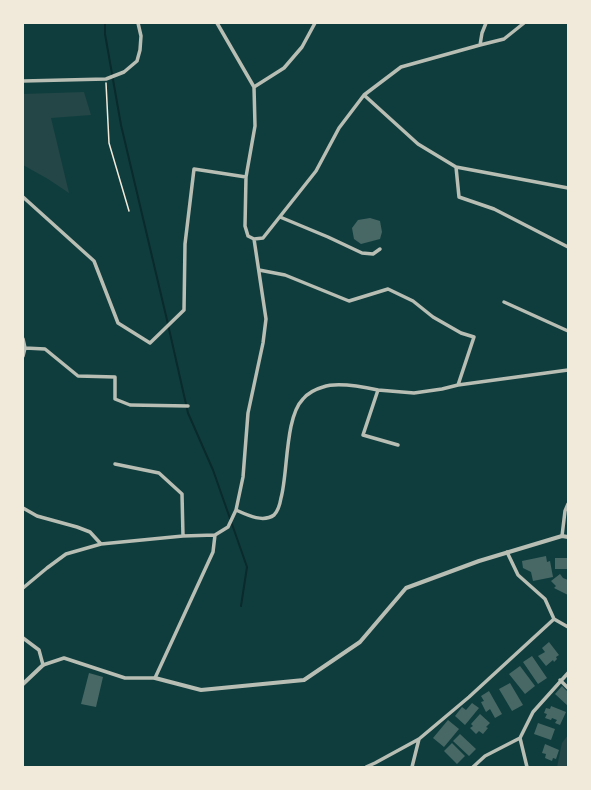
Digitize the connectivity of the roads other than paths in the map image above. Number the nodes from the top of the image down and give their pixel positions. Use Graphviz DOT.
graph roads {
  1 [pos="138,23"];
  2 [pos="217,23"];
  3 [pos="315,23"];
  4 [pos="486,23"];
  5 [pos="524,23"];
  6 [pos="480,45"];
  7 [pos="23,82"];
  8 [pos="254,87"];
  9 [pos="364,95"];
  10 [pos="456,167"];
  11 [pos="246,177"];
  12 [pos="568,188"];
  13 [pos="23,197"];
  14 [pos="280,217"];
  15 [pos="254,239"];
  16 [pos="568,247"];
  17 [pos="380,249"];
  18 [pos="259,270"];
  19 [pos="504,302"];
  20 [pos="568,331"];
  21 [pos="23,339"];
  22 [pos="25,348"];
  23 [pos="23,356"];
  24 [pos="568,370"];
  25 [pos="458,385"];
  26 [pos="378,390"];
  27 [pos="188,406"];
  28 [pos="398,445"];
  29 [pos="115,464"];
  30 [pos="568,504"];
  31 [pos="23,508"];
  32 [pos="236,510"];
  33 [pos="216,535"];
  34 [pos="183,536"];
  35 [pos="562,536"];
  36 [pos="568,537"];
  37 [pos="101,544"];
  38 [pos="507,552"];
  39 [pos="23,588"];
  40 [pos="554,619"];
  41 [pos="568,627"];
  42 [pos="23,638"];
  43 [pos="43,665"];
  44 [pos="568,673"];
  45 [pos="155,678"];
  46 [pos="560,680"];
  47 [pos="23,684"];
  48 [pos="568,688"];
  49 [pos="520,738"];
  50 [pos="419,739"];
  51 [pos="366,767"];
  52 [pos="412,767"];
  53 [pos="474,767"];
  54 [pos="527,767"];
  1 -- 7 [label="street"];
  2 -- 8 [label="street"];
  3 -- 8 [label="street"];
  4 -- 6 [label="street"];
  5 -- 6 [label="street"];
  6 -- 9 [label="street"];
  8 -- 11 [label="street"];
  9 -- 10 [label="street"];
  9 -- 14 [label="street"];
  10 -- 12 [label="street"];
  10 -- 16 [label="street"];
  11 -- 13 [label="street"];
  11 -- 15 [label="street"];
  14 -- 15 [label="street"];
  14 -- 17 [label="street"];
  15 -- 18 [label="street"];
  18 -- 25 [label="street"];
  18 -- 32 [label="street"];
  19 -- 20 [label="street"];
  21 -- 22 [label="street"];
  22 -- 23 [label="street"];
  22 -- 27 [label="street"];
  24 -- 25 [label="street"];
  25 -- 26 [label="street"];
  26 -- 28 [label="street"];
  26 -- 32 [label="street"];
  29 -- 34 [label="street"];
  30 -- 35 [label="street"];
  31 -- 37 [label="street"];
  32 -- 33 [label="street"];
  33 -- 34 [label="street"];
  33 -- 45 [label="street"];
  34 -- 37 [label="street"];
  35 -- 36 [label="street"];
  35 -- 38 [label="street"];
  37 -- 39 [label="street"];
  38 -- 40 [label="street"];
  38 -- 45 [label="street"];
  40 -- 41 [label="street"];
  40 -- 50 [label="street"];
  42 -- 43 [label="street"];
  43 -- 45 [label="street"];
  43 -- 47 [label="street"];
  44 -- 46 [label="street"];
  46 -- 48 [label="street"];
  46 -- 49 [label="street"];
  49 -- 53 [label="street"];
  49 -- 54 [label="street"];
  50 -- 51 [label="street"];
  50 -- 52 [label="street"];
}
